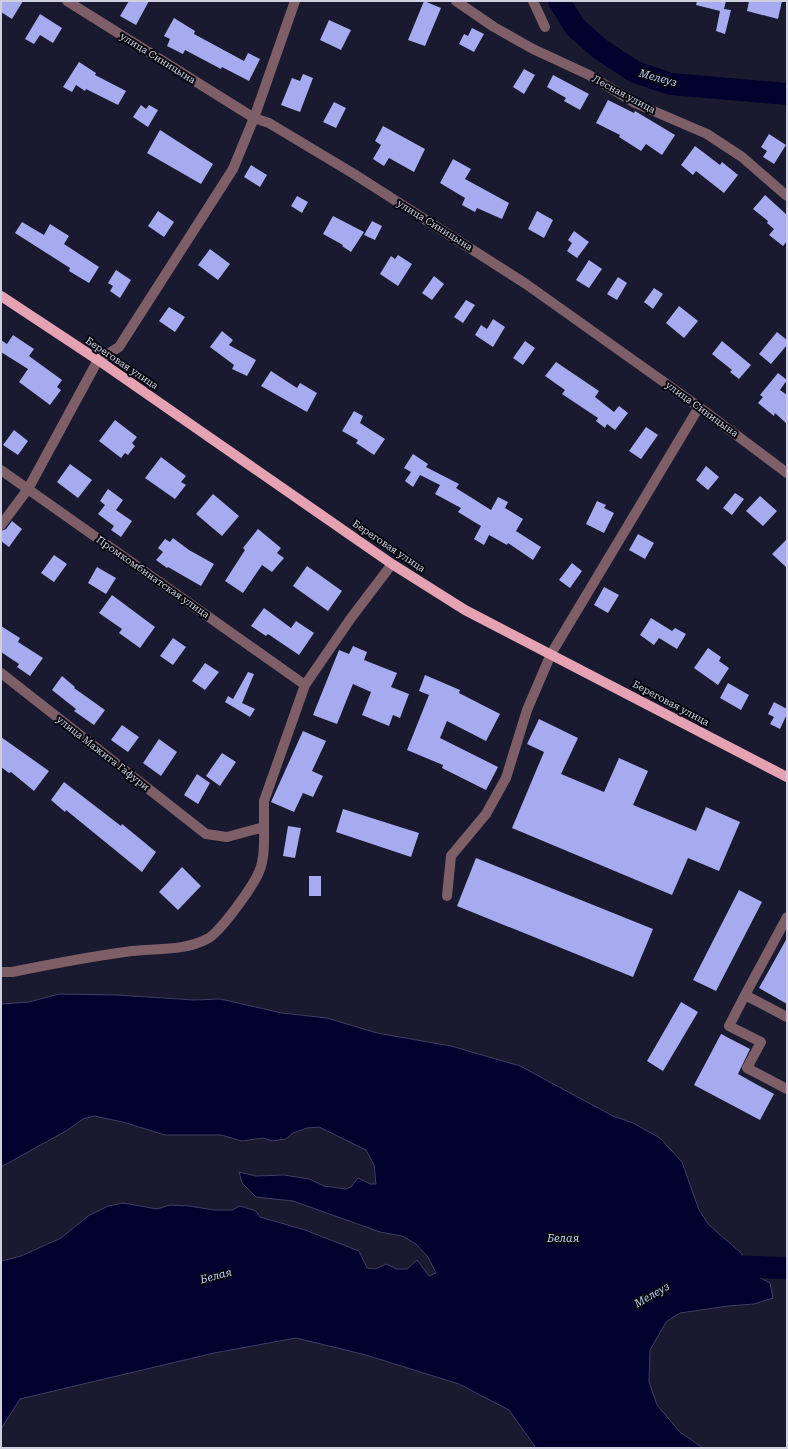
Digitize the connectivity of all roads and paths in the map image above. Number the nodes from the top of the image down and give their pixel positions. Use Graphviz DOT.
graph roads {
  1 [pos="67,1"];
  2 [pos="296,1"];
  3 [pos="456,1"];
  4 [pos="533,1"];
  5 [pos="545,28"];
  6 [pos="254,118"];
  7 [pos="787,196"];
  8 [pos="1,296"];
  9 [pos="98,360"];
  10 [pos="700,407"];
  11 [pos="1,470"];
  12 [pos="787,473"];
  13 [pos="28,489"];
  14 [pos="1,525"];
  15 [pos="392,564"];
  16 [pos="551,654"];
  17 [pos="1,673"];
  18 [pos="305,685"];
  19 [pos="787,777"];
  20 [pos="264,826"];
  21 [pos="447,896"];
  22 [pos="787,917"];
  23 [pos="1,972"];
  24 [pos="746,995"];
  25 [pos="787,1017"];
  26 [pos="787,1089"];
  1 -- 6 [label="street, улица Синицына"];
  2 -- 6 [label="street"];
  3 -- 7 [label="street, Лесная улица"];
  4 -- 5 [label="street"];
  6 -- 9 [label="street"];
  6 -- 10 [label="street, улица Синицына"];
  8 -- 9 [label="main road, Береговая улица"];
  9 -- 13 [label="street"];
  9 -- 15 [label="main road, Береговая улица"];
  10 -- 12 [label="street, улица Синицына"];
  10 -- 16 [label="street"];
  11 -- 13 [label="street, Промкомбинатская улица"];
  13 -- 14 [label="street"];
  13 -- 18 [label="street, Промкомбинатская улица"];
  15 -- 16 [label="main road, Береговая улица"];
  15 -- 18 [label="street"];
  16 -- 19 [label="main road, Береговая улица"];
  16 -- 21 [label="street"];
  17 -- 20 [label="street, улица Мажита Гафури"];
  18 -- 20 [label="street"];
  20 -- 23 [label="street"];
  22 -- 24 [label="street"];
  24 -- 25 [label="street"];
  24 -- 26 [label="street"];
}
